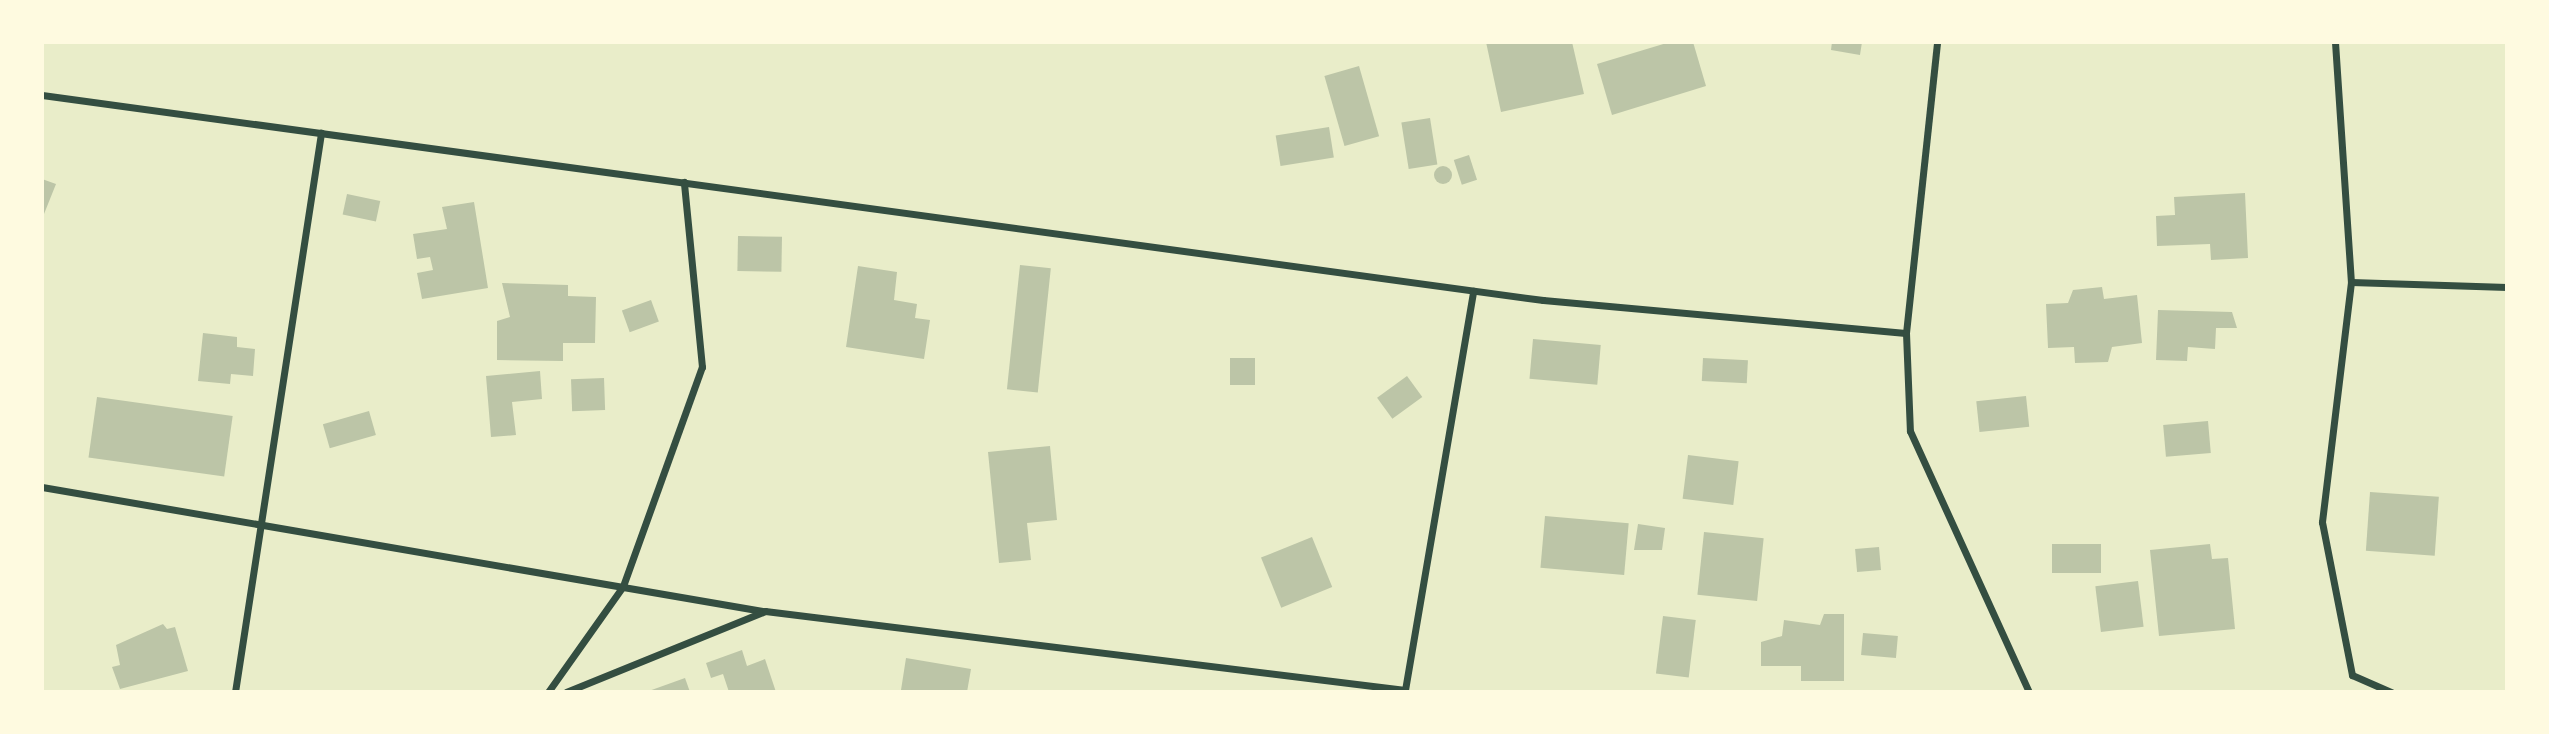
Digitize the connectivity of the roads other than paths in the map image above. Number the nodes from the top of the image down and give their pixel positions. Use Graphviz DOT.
graph roads {
  1 [pos="1937,42"];
  2 [pos="2335,42"];
  3 [pos="42,95"];
  4 [pos="321,133"];
  5 [pos="684,182"];
  6 [pos="2351,282"];
  7 [pos="2507,287"];
  8 [pos="1473,291"];
  9 [pos="1906,333"];
  10 [pos="42,488"];
  11 [pos="261,525"];
  12 [pos="623,586"];
  13 [pos="765,611"];
  14 [pos="1405,691"];
  15 [pos="235,692"];
  16 [pos="548,692"];
  17 [pos="566,692"];
  18 [pos="2029,692"];
  19 [pos="2390,692"];
  1 -- 9 [label="street"];
  2 -- 6 [label="street"];
  3 -- 4 [label="street"];
  4 -- 5 [label="street"];
  4 -- 11 [label="street"];
  5 -- 8 [label="street"];
  5 -- 12 [label="street"];
  6 -- 7 [label="street"];
  6 -- 19 [label="street"];
  8 -- 9 [label="street"];
  8 -- 14 [label="street"];
  9 -- 18 [label="street"];
  10 -- 11 [label="street"];
  11 -- 12 [label="street"];
  11 -- 15 [label="street"];
  12 -- 13 [label="street"];
  12 -- 16 [label="street"];
  13 -- 14 [label="street"];
  13 -- 17 [label="street"];
}
